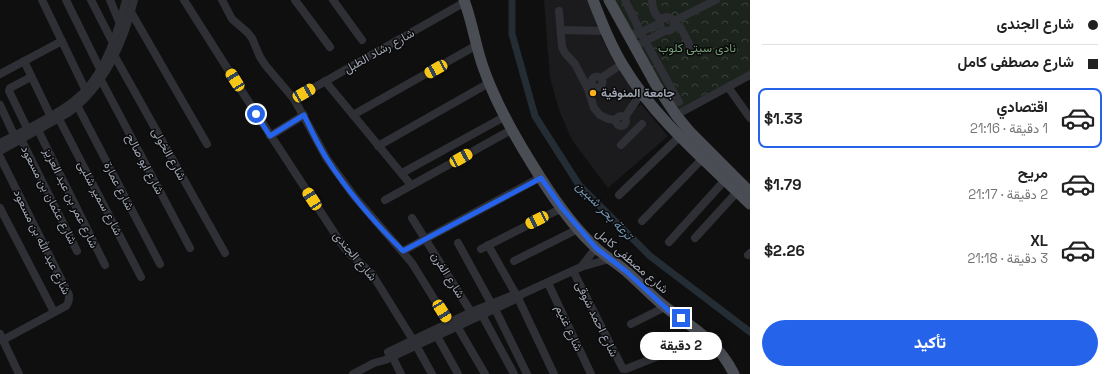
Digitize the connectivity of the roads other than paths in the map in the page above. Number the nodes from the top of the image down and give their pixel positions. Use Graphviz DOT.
graph roads {
  1 [pos="42,0"];
  2 [pos="66,0"];
  3 [pos="91,0"];
  4 [pos="110,0"];
  5 [pos="126,0"];
  6 [pos="134,0"];
  7 [pos="184,0"];
  8 [pos="222,0"];
  9 [pos="295,0"];
  10 [pos="333,0"];
  11 [pos="593,0"];
  12 [pos="609,0"];
  13 [pos="625,0"];
  14 [pos="652,0"];
  15 [pos="716,0"];
  16 [pos="464,1"];
  17 [pos="559,11"];
  18 [pos="131,12"];
  19 [pos="660,21"];
  20 [pos="674,22"];
  21 [pos="120,24"];
  22 [pos="623,27"];
  23 [pos="560,30"];
  24 [pos="606,31"];
  25 [pos="665,31"];
  26 [pos="641,32"];
  27 [pos="362,40"];
  28 [pos="62,41"];
  29 [pos="645,41"];
  30 [pos="612,42"];
  31 [pos="113,43"];
  32 [pos="477,45"];
  33 [pos="634,46"];
  34 [pos="330,47"];
  35 [pos="692,50"];
  36 [pos="114,55"];
  37 [pos="24,61"];
  38 [pos="623,65"];
  39 [pos="100,69"];
  40 [pos="0,74"];
  41 [pos="750,75"];
  42 [pos="31,77"];
  43 [pos="101,80"];
  44 [pos="325,81"];
  45 [pos="489,83"];
  46 [pos="590,87"];
  47 [pos="728,87"];
  48 [pos="86,91"];
  49 [pos="642,92"];
  50 [pos="294,99"];
  51 [pos="679,102"];
  52 [pos="0,105"];
  53 [pos="78,107"];
  54 [pos="304,115"];
  55 [pos="353,115"];
  56 [pos="676,115"];
  57 [pos="50,116"];
  58 [pos="504,117"];
  59 [pos="750,118"];
  60 [pos="59,119"];
  61 [pos="620,123"];
  62 [pos="642,124"];
  63 [pos="27,128"];
  64 [pos="38,130"];
  65 [pos="511,130"];
  66 [pos="631,135"];
  67 [pos="270,136"];
  68 [pos="680,136"];
  69 [pos="18,137"];
  70 [pos="0,142"];
  71 [pos="207,144"];
  72 [pos="621,145"];
  73 [pos="378,146"];
  74 [pos="0,151"];
  75 [pos="0,157"];
  76 [pos="703,158"];
  77 [pos="402,173"];
  78 [pos="541,178"];
  79 [pos="725,180"];
  80 [pos="411,185"];
  81 [pos="746,191"];
  82 [pos="619,195"];
  83 [pos="385,200"];
  84 [pos="750,204"];
  85 [pos="0,208"];
  86 [pos="562,208"];
  87 [pos="412,218"];
  88 [pos="642,221"];
  89 [pos="578,229"];
  90 [pos="695,238"];
  91 [pos="425,239"];
  92 [pos="669,242"];
  93 [pos="458,243"];
  94 [pos="488,245"];
  95 [pos="190,248"];
  96 [pos="596,248"];
  97 [pos="481,249"];
  98 [pos="78,251"];
  99 [pos="403,251"];
  100 [pos="225,253"];
  101 [pos="609,259"];
  102 [pos="514,262"];
  103 [pos="160,264"];
  104 [pos="105,265"];
  105 [pos="577,269"];
  106 [pos="142,277"];
  107 [pos="548,283"];
  108 [pos="518,295"];
  109 [pos="493,306"];
  110 [pos="665,307"];
  111 [pos="54,312"];
  112 [pos="471,312"];
  113 [pos="482,315"];
  114 [pos="464,319"];
  115 [pos="449,323"];
  116 [pos="631,324"];
  117 [pos="458,326"];
  118 [pos="437,336"];
  119 [pos="1,337"];
  120 [pos="706,337"];
  121 [pos="414,343"];
  122 [pos="392,356"];
  123 [pos="374,363"];
  124 [pos="355,373"];
  125 [pos="19,374"];
  126 [pos="401,374"];
  127 [pos="432,374"];
  128 [pos="458,374"];
  129 [pos="485,374"];
  130 [pos="514,374"];
  131 [pos="527,374"];
  132 [pos="554,374"];
  133 [pos="591,374"];
  134 [pos="734,374"];
  1 -- 28 [label="street"];
  2 -- 39 [label="street"];
  3 -- 31 [label="street"];
  4 -- 21 [label="street"];
  5 -- 21 [label="street"];
  6 -- 18 [label="street"];
  7 -- 67 [label="street, شارع الجندى"];
  8 -- 50 [label="street"];
  9 -- 34 [label="street"];
  10 -- 27 [label="street"];
  11 -- 24 [label="main road"];
  12 -- 22 [label="main road"];
  13 -- 26 [label="street"];
  14 -- 19 [label="street"];
  15 -- 20 [label="street"];
  16 -- 32 [label="main road, شارع مصطفى كامل"];
  16 -- 44 [label="street, شارع رشاد الطبل"];
  17 -- 23 [label="street"];
  18 -- 36 [label="street"];
  18 -- 71 [label="street"];
  19 -- 20 [label="street"];
  19 -- 25 [label="street"];
  19 -- 26 [label="street"];
  20 -- 25 [label="street"];
  20 -- 35 [label="street"];
  21 -- 31 [label="street"];
  22 -- 30 [label="main road"];
  22 -- 33 [label="main road"];
  23 -- 24 [label="street"];
  23 -- 46 [label="street"];
  24 -- 30 [label="main road"];
  25 -- 29 [label="street"];
  26 -- 29 [label="street"];
  26 -- 33 [label="street"];
  28 -- 37 [label="street"];
  28 -- 48 [label="street"];
  29 -- 33 [label="street"];
  29 -- 51 [label="street"];
  30 -- 38 [label="main road"];
  31 -- 39 [label="street"];
  32 -- 45 [label="main road, شارع مصطفى كامل"];
  32 -- 55 [label="street"];
  33 -- 38 [label="main road"];
  33 -- 56 [label="main road"];
  36 -- 43 [label="street"];
  36 -- 100 [label="street, شارع الخولى"];
  37 -- 40 [label="street"];
  37 -- 42 [label="street"];
  38 -- 46 [label="street"];
  38 -- 49 [label="main road"];
  39 -- 48 [label="street"];
  41 -- 47 [label="street"];
  42 -- 57 [label="street"];
  42 -- 63 [label="street"];
  43 -- 53 [label="street"];
  43 -- 95 [label="street, شارع ابو صالح"];
  44 -- 50 [label="street, شارع رشاد الطبل"];
  44 -- 55 [label="street"];
  45 -- 58 [label="main road, شارع مصطفى كامل"];
  45 -- 73 [label="street"];
  46 -- 61 [label="street"];
  47 -- 56 [label="street"];
  47 -- 59 [label="street"];
  48 -- 57 [label="street"];
  49 -- 61 [label="street"];
  49 -- 68 [label="main road"];
  50 -- 54 [label="street"];
  52 -- 69 [label="street, شارع عثمان بن مسعود"];
  53 -- 60 [label="street"];
  53 -- 103 [label="street, شارع عمارة"];
  54 -- 67 [label="street"];
  54 -- 99 [label="street"];
  55 -- 73 [label="street"];
  56 -- 81 [label="main road"];
  57 -- 63 [label="street"];
  58 -- 65 [label="main road, شارع مصطفى كامل"];
  58 -- 77 [label="street"];
  60 -- 64 [label="street"];
  60 -- 106 [label="street, شارع سمير شلبى"];
  61 -- 66 [label="street"];
  62 -- 66 [label="street"];
  63 -- 69 [label="street"];
  64 -- 69 [label="street"];
  64 -- 104 [label="street, شارع عمر بن عبد العزيز"];
  65 -- 78 [label="main road, شارع مصطفى كامل"];
  65 -- 80 [label="street"];
  66 -- 72 [label="street"];
  67 -- 121 [label="street, شارع الجندى"];
  68 -- 76 [label="main road"];
  68 -- 82 [label="street"];
  69 -- 70 [label="street"];
  69 -- 74 [label="street"];
  69 -- 98 [label="street, شارع عثمان بن مسعود"];
  73 -- 77 [label="street"];
  75 -- 111 [label="street, شارع عبد الله بن مسعود"];
  76 -- 79 [label="main road"];
  76 -- 88 [label="street"];
  77 -- 80 [label="street"];
  78 -- 86 [label="main road, شارع مصطفى كامل"];
  78 -- 91 [label="street"];
  79 -- 81 [label="main road"];
  79 -- 92 [label="street"];
  80 -- 83 [label="street"];
  81 -- 84 [label="main road"];
  81 -- 90 [label="street"];
  85 -- 111 [label="street"];
  86 -- 89 [label="main road, شارع مصطفى كامل"];
  86 -- 94 [label="street"];
  87 -- 91 [label="street, شارع الفرن"];
  89 -- 96 [label="main road, شارع مصطفى كامل"];
  89 -- 102 [label="street"];
  91 -- 99 [label="street"];
  91 -- 112 [label="street, شارع الفرن"];
  93 -- 109 [label="street"];
  94 -- 97 [label="street"];
  94 -- 108 [label="street"];
  96 -- 101 [label="main road, شارع مصطفى كامل"];
  96 -- 105 [label="street"];
  99 -- 115 [label="street"];
  101 -- 105 [label="street"];
  101 -- 110 [label="main road, شارع مصطفى كامل"];
  105 -- 107 [label="street"];
  105 -- 120 [label="street, شارع احمد شوقى"];
  107 -- 108 [label="street"];
  107 -- 133 [label="street, شارع غنيم"];
  108 -- 109 [label="street"];
  108 -- 132 [label="street"];
  109 -- 112 [label="street"];
  109 -- 113 [label="street"];
  109 -- 131 [label="street"];
  110 -- 116 [label="street"];
  110 -- 120 [label="main road, شارع مصطفى كامل"];
  111 -- 119 [label="street, شارع عبد الله بن مسعود"];
  112 -- 114 [label="street"];
  113 -- 114 [label="street"];
  113 -- 130 [label="street"];
  114 -- 115 [label="street"];
  114 -- 117 [label="street"];
  115 -- 121 [label="street"];
  117 -- 118 [label="street"];
  117 -- 129 [label="street"];
  118 -- 121 [label="street"];
  118 -- 128 [label="street"];
  119 -- 125 [label="street"];
  120 -- 134 [label="main road, شارع مصطفى كامل"];
  121 -- 122 [label="street"];
  121 -- 123 [label="street"];
  121 -- 127 [label="street, شارع الجندى"];
  122 -- 123 [label="street"];
  122 -- 126 [label="street"];
  123 -- 124 [label="street"];
}
